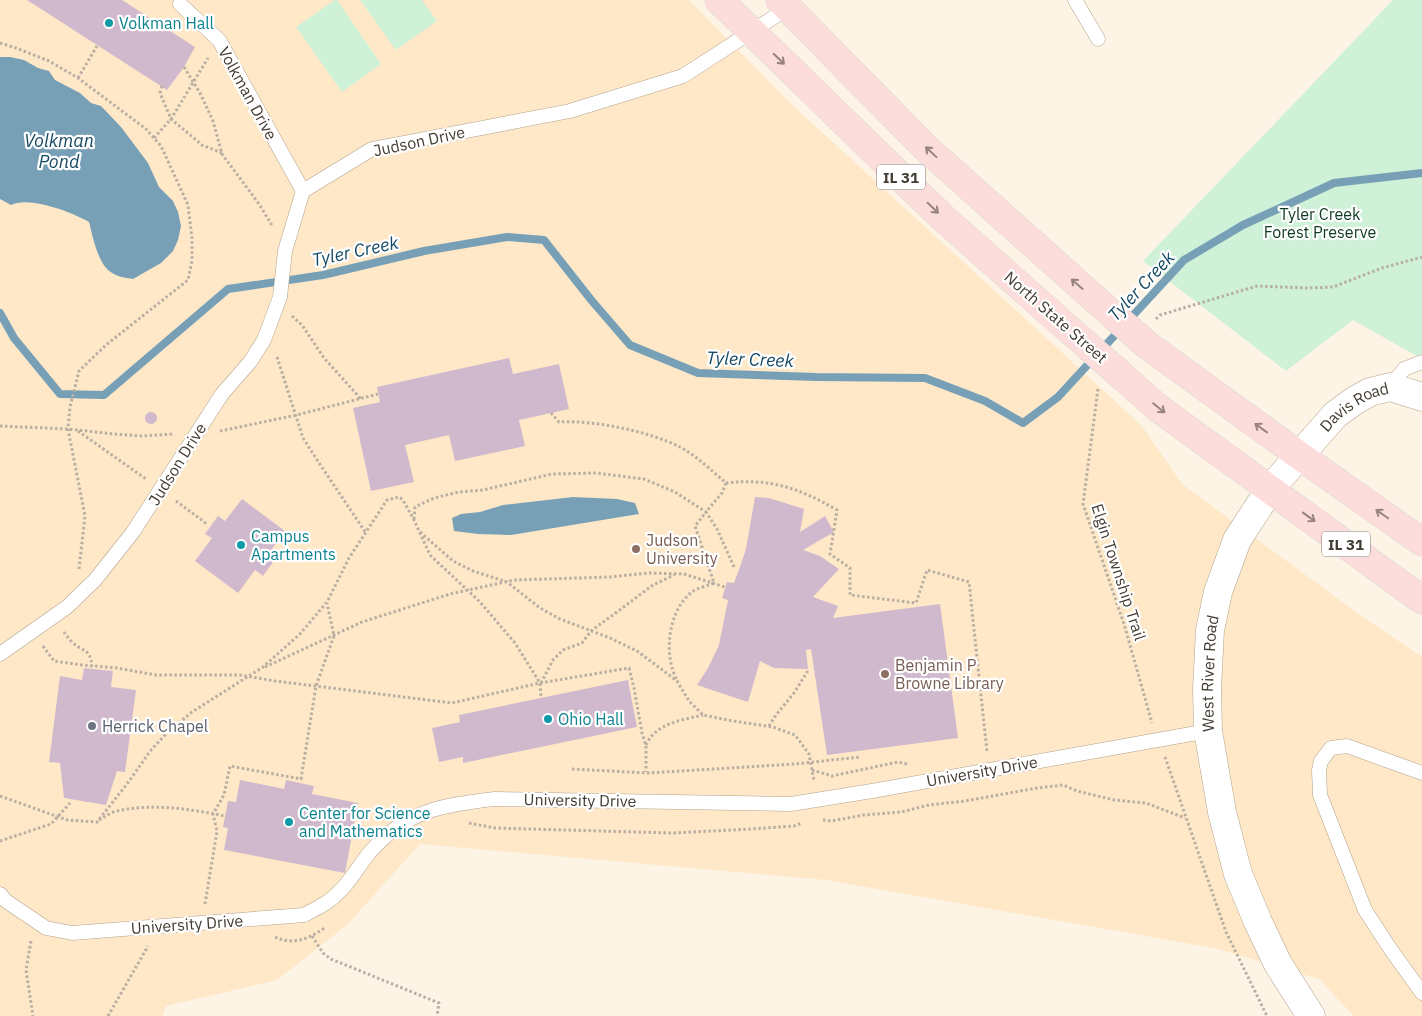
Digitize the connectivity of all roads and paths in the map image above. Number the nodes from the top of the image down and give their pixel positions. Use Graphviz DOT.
graph roads {
  1 [pos="719,0"];
  2 [pos="1075,0"];
  3 [pos="180,4"];
  4 [pos="784,4"];
  5 [pos="751,32"];
  6 [pos="1098,39"];
  7 [pos="218,40"];
  8 [pos="0,43"];
  9 [pos="97,46"];
  10 [pos="184,67"];
  11 [pos="78,78"];
  12 [pos="193,84"];
  13 [pos="162,86"];
  14 [pos="171,119"];
  15 [pos="154,138"];
  16 [pos="222,154"];
  17 [pos="303,191"];
  18 [pos="286,248"];
  19 [pos="1422,257"];
  20 [pos="287,322"];
  21 [pos="1150,333"];
  22 [pos="280,349"];
  23 [pos="1422,362"];
  24 [pos="1113,379"];
  25 [pos="1390,387"];
  26 [pos="1422,397"];
  27 [pos="361,399"];
  28 [pos="551,413"];
  29 [pos="0,426"];
  30 [pos="58,428"];
  31 [pos="76,429"];
  32 [pos="1300,456"];
  33 [pos="726,483"];
  34 [pos="1270,489"];
  35 [pos="161,490"];
  36 [pos="706,512"];
  37 [pos="414,520"];
  38 [pos="207,524"];
  39 [pos="366,532"];
  40 [pos="420,532"];
  41 [pos="1422,542"];
  42 [pos="735,569"];
  43 [pos="79,571"];
  44 [pos="677,574"];
  45 [pos="507,582"];
  46 [pos="714,583"];
  47 [pos="725,587"];
  48 [pos="467,590"];
  49 [pos="1422,600"];
  50 [pos="327,602"];
  51 [pos="591,631"];
  52 [pos="32,632"];
  53 [pos="334,636"];
  54 [pos="73,643"];
  55 [pos="0,654"];
  56 [pos="92,666"];
  57 [pos="809,669"];
  58 [pos="246,676"];
  59 [pos="677,681"];
  60 [pos="540,683"];
  61 [pos="316,686"];
  62 [pos="541,698"];
  63 [pos="703,714"];
  64 [pos="769,726"];
  65 [pos="1208,731"];
  66 [pos="1158,740"];
  67 [pos="646,746"];
  68 [pos="979,755"];
  69 [pos="860,757"];
  70 [pos="811,762"];
  71 [pos="911,766"];
  72 [pos="572,770"];
  73 [pos="812,770"];
  74 [pos="646,772"];
  75 [pos="1422,773"];
  76 [pos="0,796"];
  77 [pos="814,800"];
  78 [pos="70,803"];
  79 [pos="214,814"];
  80 [pos="57,816"];
  81 [pos="225,816"];
  82 [pos="1186,818"];
  83 [pos="814,820"];
  84 [pos="97,822"];
  85 [pos="808,822"];
  86 [pos="461,823"];
  87 [pos="0,840"];
  88 [pos="0,894"];
  89 [pos="304,915"];
  90 [pos="261,918"];
  91 [pos="34,921"];
  92 [pos="202,922"];
  93 [pos="332,923"];
  94 [pos="160,926"];
  95 [pos="312,936"];
  96 [pos="1422,993"];
  97 [pos="33,1016"];
  98 [pos="108,1016"];
  99 [pos="436,1016"];
  100 [pos="1267,1016"];
  101 [pos="1311,1016"];
  1 -- 5 [label="main road, North State Street / IL 31"];
  2 -- 6 [label="lane"];
  3 -- 7 [label="lane, Volkman Drive"];
  4 -- 5 [label="lane, Judson Drive"];
  21 -- 4 [label="main road, IL 31, one-way, bridge"];
  5 -- 17 [label="lane, Judson Drive"];
  5 -- 24 [label="main road, North State Street / IL 31, one-way, bridge"];
  7 -- 12 [label="path"];
  7 -- 17 [label="lane, Volkman Drive"];
  8 -- 11 [label="path"];
  9 -- 11 [label="path"];
  10 -- 12 [label="path"];
  11 -- 15 [label="path"];
  12 -- 14 [label="path"];
  12 -- 16 [label="path"];
  13 -- 14 [label="path"];
  14 -- 15 [label="path"];
  14 -- 16 [label="path"];
  15 -- 43 [label="path"];
  16 -- 18 [label="path"];
  17 -- 18 [label="lane, Judson Drive"];
  18 -- 35 [label="lane, Judson Drive"];
  19 -- 21 [label="path"];
  20 -- 27 [label="path"];
  32 -- 21 [label="main road, IL 31, one-way"];
  22 -- 39 [label="path"];
  23 -- 25 [label="lane"];
  24 -- 34 [label="main road, North State Street / IL 31, one-way"];
  24 -- 66 [label="path, Elgin Township Trail"];
  25 -- 26 [label="street, Davis Road"];
  25 -- 32 [label="street, Davis Road"];
  28 -- 33 [label="path"];
  29 -- 30 [label="path"];
  31 -- 35 [label="path"];
  32 -- 34 [label="street, West River Road"];
  41 -- 32 [label="main road, IL 31, one-way"];
  33 -- 36 [label="path"];
  33 -- 68 [label="path"];
  34 -- 49 [label="main road, North State Street / IL 31, one-way"];
  34 -- 65 [label="street, West River Road"];
  35 -- 38 [label="path"];
  35 -- 52 [label="lane, Judson Drive"];
  36 -- 37 [label="path"];
  36 -- 42 [label="path"];
  36 -- 46 [label="path"];
  37 -- 39 [label="path"];
  37 -- 40 [label="path"];
  39 -- 50 [label="path"];
  40 -- 45 [label="path"];
  40 -- 48 [label="path"];
  44 -- 45 [label="path"];
  44 -- 46 [label="path"];
  44 -- 51 [label="path"];
  45 -- 48 [label="path"];
  45 -- 51 [label="path"];
  46 -- 47 [label="path"];
  46 -- 59 [label="path"];
  48 -- 53 [label="path"];
  48 -- 60 [label="path"];
  50 -- 53 [label="path"];
  50 -- 58 [label="path"];
  51 -- 59 [label="path"];
  51 -- 60 [label="path"];
  52 -- 55 [label="lane, Judson Drive"];
  52 -- 56 [label="path"];
  53 -- 58 [label="path"];
  53 -- 61 [label="path"];
  54 -- 56 [label="path"];
  56 -- 58 [label="path"];
  57 -- 64 [label="path"];
  58 -- 61 [label="path"];
  58 -- 84 [label="path"];
  59 -- 63 [label="path"];
  60 -- 61 [label="path"];
  60 -- 62 [label="path"];
  60 -- 67 [label="path"];
  61 -- 79 [label="path"];
  63 -- 64 [label="path"];
  63 -- 67 [label="path"];
  64 -- 70 [label="path"];
  65 -- 66 [label="lane, University Drive"];
  65 -- 101 [label="street, West River Road"];
  66 -- 77 [label="lane, University Drive"];
  66 -- 82 [label="path, Elgin Township Trail"];
  67 -- 74 [label="path"];
  69 -- 70 [label="path"];
  70 -- 72 [label="path"];
  70 -- 73 [label="path"];
  71 -- 73 [label="path"];
  73 -- 77 [label="path"];
  75 -- 96 [label="lane"];
  76 -- 80 [label="path"];
  77 -- 89 [label="lane, University Drive"];
  78 -- 80 [label="path"];
  79 -- 81 [label="path"];
  79 -- 84 [label="path"];
  79 -- 92 [label="path"];
  80 -- 84 [label="path"];
  80 -- 87 [label="path"];
  82 -- 83 [label="path"];
  82 -- 100 [label="path, Elgin Township Trail"];
  85 -- 86 [label="path"];
  88 -- 91 [label="lane, University Drive"];
  89 -- 90 [label="lane, University Drive"];
  89 -- 95 [label="path"];
  90 -- 92 [label="lane, University Drive"];
  90 -- 95 [label="path"];
  91 -- 94 [label="lane, University Drive"];
  91 -- 97 [label="path"];
  92 -- 94 [label="lane, University Drive"];
  93 -- 95 [label="path"];
  94 -- 98 [label="path"];
  95 -- 99 [label="path"];
}
